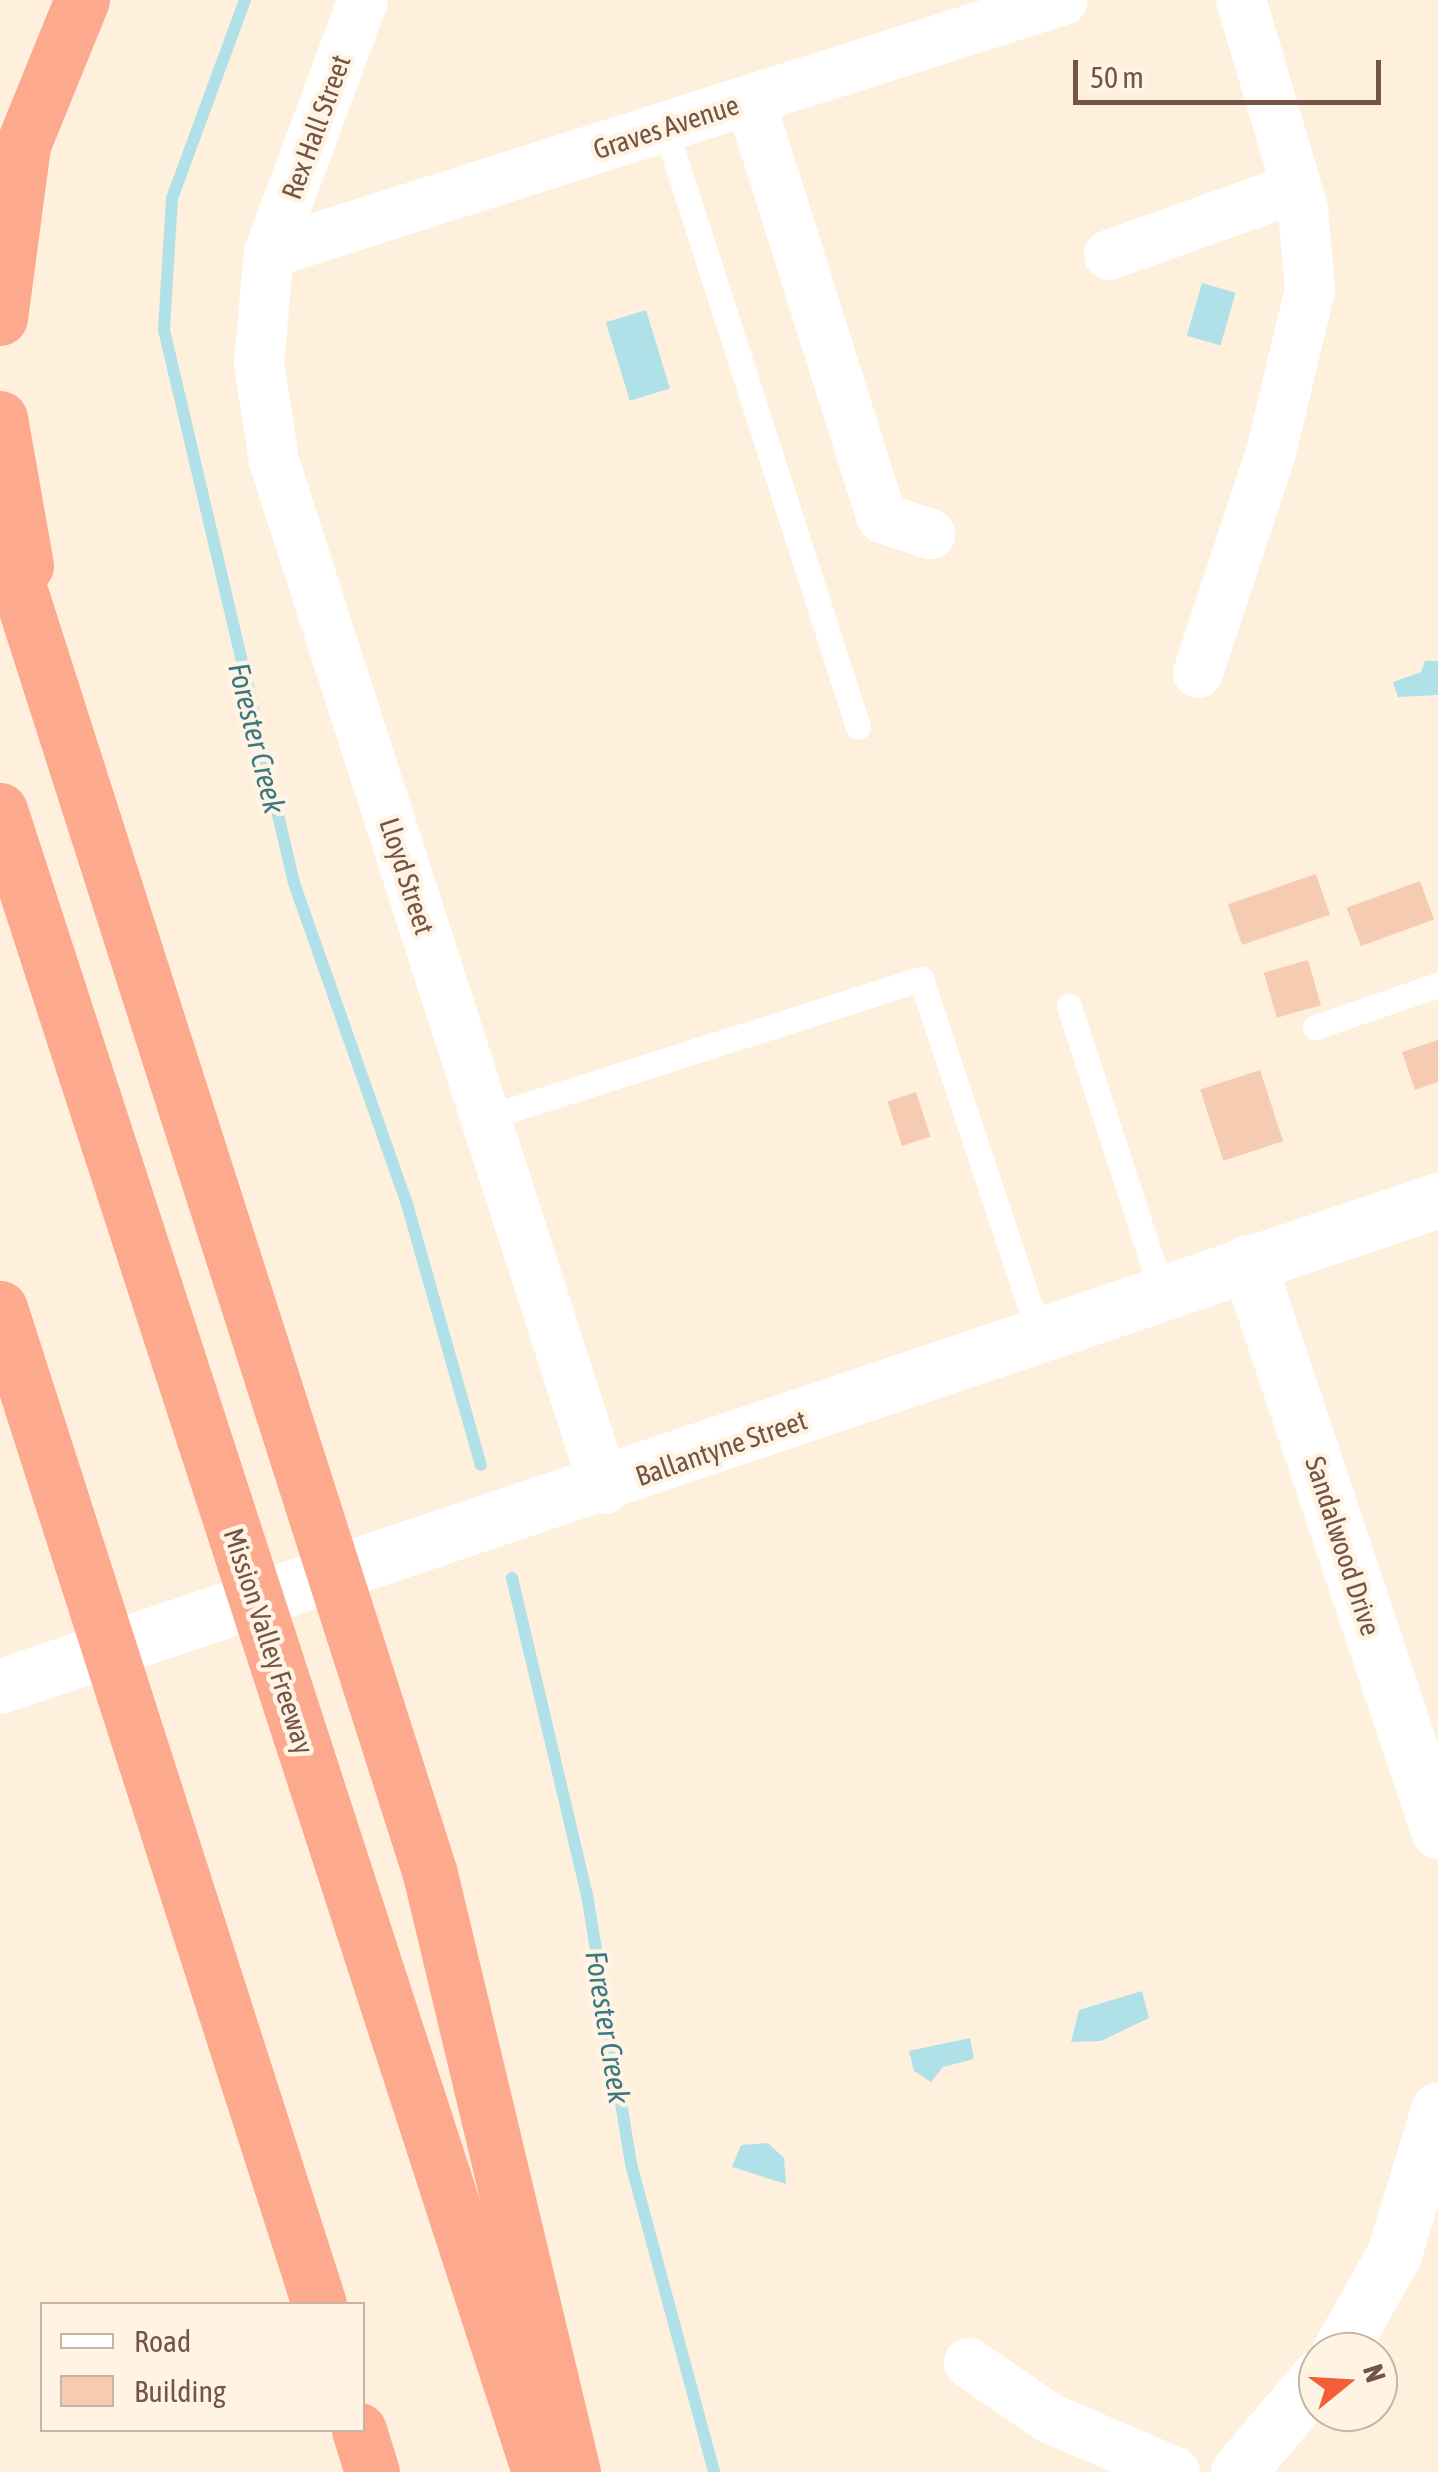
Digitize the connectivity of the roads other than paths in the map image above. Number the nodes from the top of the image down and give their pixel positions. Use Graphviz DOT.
graph roads {
  1 [pos="82,0"];
  2 [pos="362,0"];
  3 [pos="1063,0"];
  4 [pos="1240,0"];
  5 [pos="750,100"];
  6 [pos="665,127"];
  7 [pos="1296,188"];
  8 [pos="269,254"];
  9 [pos="1109,255"];
  10 [pos="0,318"];
  11 [pos="0,418"];
  12 [pos="0,528"];
  13 [pos="930,534"];
  14 [pos="1198,672"];
  15 [pos="54,701"];
  16 [pos="858,727"];
  17 [pos="0,810"];
  18 [pos="1438,985"];
  19 [pos="1069,1006"];
  20 [pos="1315,1028"];
  21 [pos="485,1118"];
  22 [pos="1438,1200"];
  23 [pos="1248,1262"];
  24 [pos="1162,1292"];
  25 [pos="0,1308"];
  26 [pos="1040,1336"];
  27 [pos="0,1432"];
  28 [pos="605,1489"];
  29 [pos="87,1596"];
  30 [pos="0,1686"];
  31 [pos="1438,1831"];
  32 [pos="1438,2110"];
  33 [pos="318,2302"];
  34 [pos="1350,2332"];
  35 [pos="969,2363"];
  36 [pos="1298,2401"];
  37 [pos="360,2432"];
  38 [pos="372,2472"];
  39 [pos="538,2472"];
  40 [pos="573,2472"];
  41 [pos="1175,2472"];
  42 [pos="1238,2472"];
  1 -- 10 [label="highway"];
  2 -- 8 [label="street, Rex Hall Street"];
  3 -- 5 [label="street, Graves Avenue"];
  4 -- 7 [label="street"];
  5 -- 6 [label="street, Graves Avenue"];
  5 -- 13 [label="street"];
  6 -- 8 [label="street, Graves Avenue"];
  6 -- 16 [label="lane"];
  7 -- 9 [label="street"];
  7 -- 14 [label="street"];
  8 -- 21 [label="street, Lloyd Street"];
  11 -- 15 [label="highway"];
  12 -- 15 [label="highway"];
  15 -- 40 [label="highway"];
  17 -- 39 [label="highway, Mission Valley Freeway"];
  18 -- 20 [label="lane"];
  19 -- 24 [label="lane"];
  21 -- 26 [label="lane"];
  21 -- 28 [label="street, Lloyd Street"];
  22 -- 23 [label="main road, Ballantyne Street"];
  23 -- 24 [label="main road, Ballantyne Street"];
  23 -- 31 [label="main road, Sandalwood Drive"];
  24 -- 26 [label="main road, Ballantyne Street"];
  25 -- 29 [label="highway"];
  26 -- 28 [label="main road, Ballantyne Street"];
  27 -- 29 [label="highway"];
  28 -- 30 [label="main road, Ballantyne Street"];
  29 -- 33 [label="highway"];
  32 -- 34 [label="main road"];
  35 -- 41 [label="street"];
  36 -- 42 [label="main road"];
  37 -- 38 [label="highway"];
}
